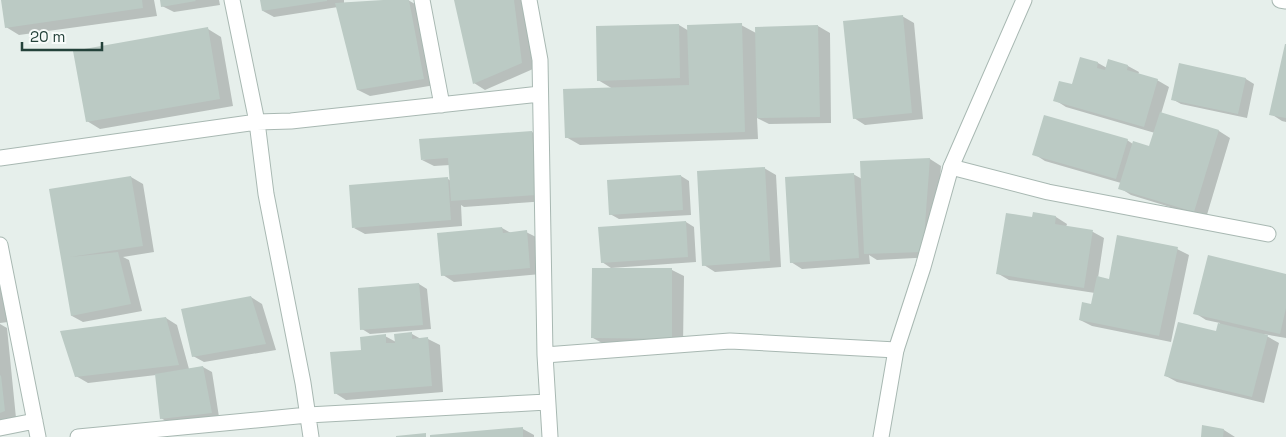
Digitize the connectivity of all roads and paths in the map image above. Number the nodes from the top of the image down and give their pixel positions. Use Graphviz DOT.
graph roads {
  1 [pos="232,0"];
  2 [pos="422,0"];
  3 [pos="530,0"];
  4 [pos="1024,0"];
  5 [pos="1280,0"];
  6 [pos="1286,1"];
  7 [pos="540,94"];
  8 [pos="442,105"];
  9 [pos="257,122"];
  10 [pos="0,158"];
  11 [pos="950,167"];
  12 [pos="1268,234"];
  13 [pos="0,245"];
  14 [pos="896,350"];
  15 [pos="545,355"];
  16 [pos="547,402"];
  17 [pos="308,414"];
  18 [pos="35,421"];
  19 [pos="0,428"];
  20 [pos="38,437"];
  21 [pos="78,437"];
  22 [pos="311,437"];
  23 [pos="550,437"];
  24 [pos="881,437"];
  1 -- 9 [label="street"];
  2 -- 8 [label="street"];
  3 -- 7 [label="street"];
  4 -- 11 [label="street"];
  5 -- 6 [label="street"];
  7 -- 8 [label="street"];
  7 -- 15 [label="street"];
  8 -- 9 [label="street"];
  9 -- 10 [label="street"];
  9 -- 17 [label="street"];
  11 -- 12 [label="street"];
  11 -- 14 [label="street"];
  13 -- 18 [label="street"];
  14 -- 15 [label="street"];
  14 -- 24 [label="street"];
  15 -- 16 [label="street"];
  16 -- 17 [label="street"];
  16 -- 23 [label="street"];
  17 -- 21 [label="street"];
  17 -- 22 [label="street"];
  18 -- 19 [label="street"];
  18 -- 20 [label="street"];
}
